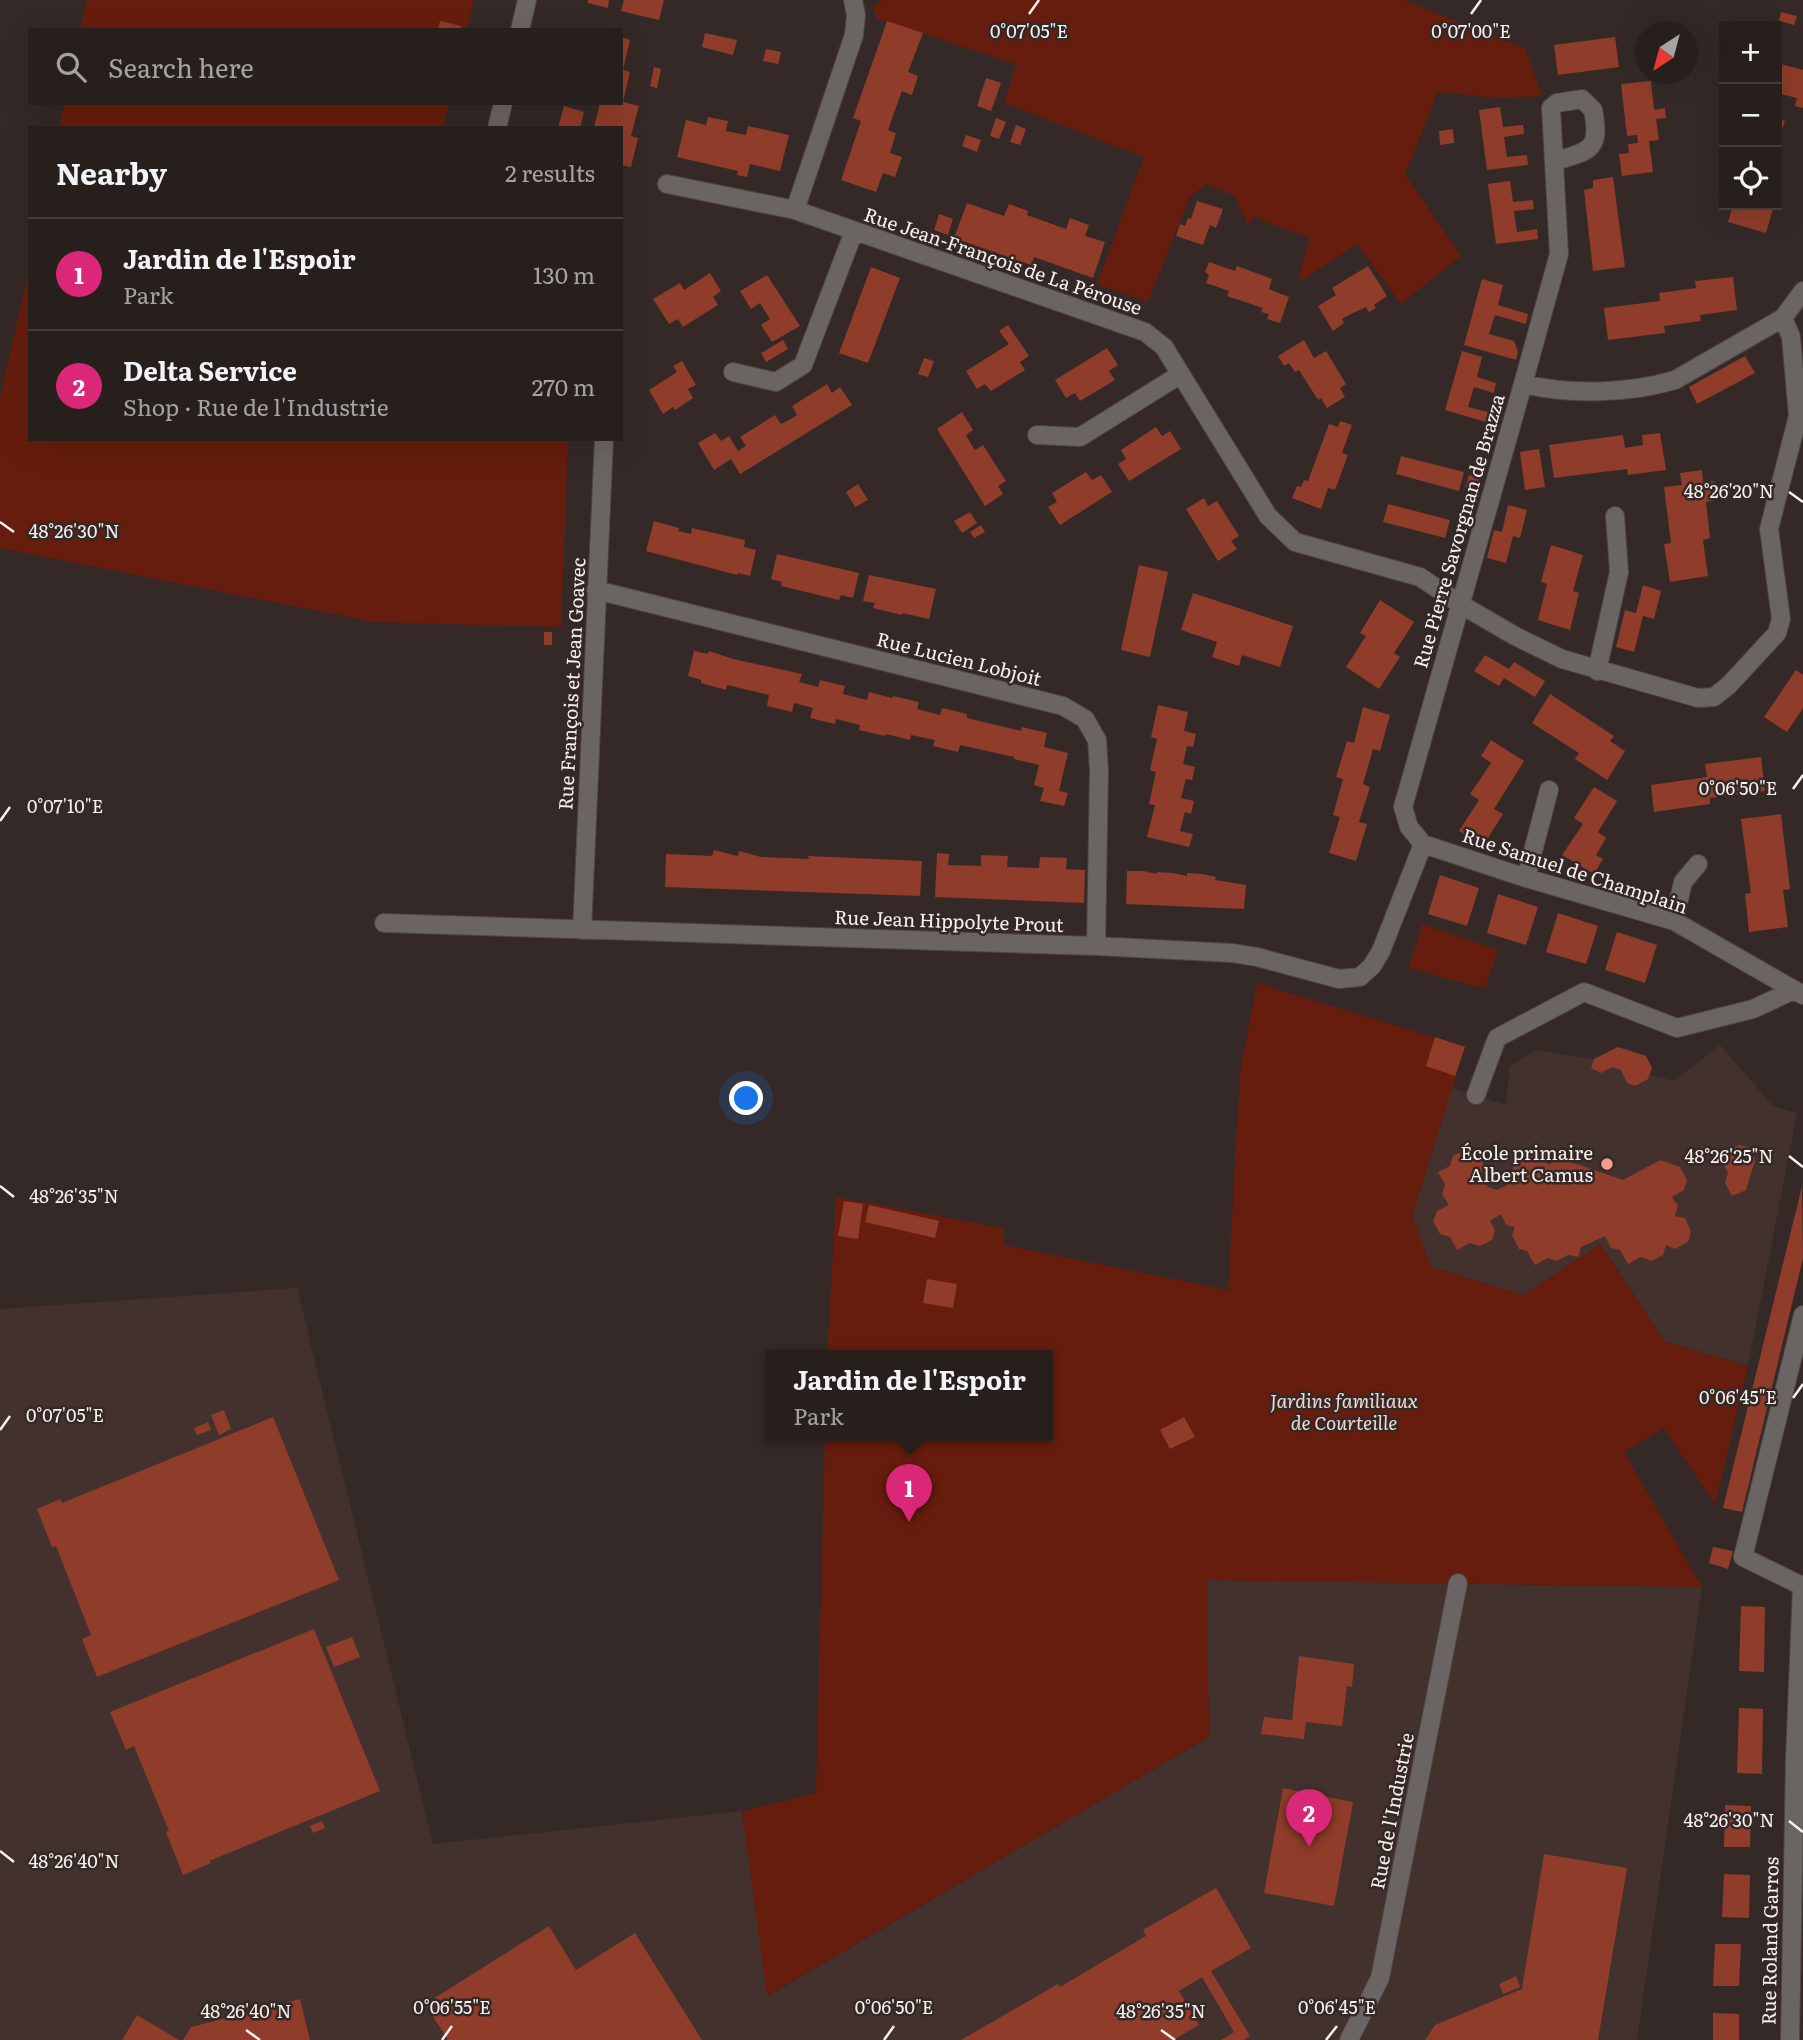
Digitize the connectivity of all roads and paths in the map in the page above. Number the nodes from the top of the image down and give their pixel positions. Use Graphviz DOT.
graph roads {
  1 [pos="527,0"];
  2 [pos="853,0"];
  3 [pos="520,28"];
  4 [pos="503,105"];
  5 [pos="497,126"];
  6 [pos="1555,161"];
  7 [pos="667,184"];
  8 [pos="795,210"];
  9 [pos="854,231"];
  10 [pos="1803,291"];
  11 [pos="1783,318"];
  12 [pos="733,372"];
  13 [pos="1181,374"];
  14 [pos="1523,384"];
  15 [pos="1037,435"];
  16 [pos="604,441"];
  17 [pos="1615,516"];
  18 [pos="596,590"];
  19 [pos="1460,604"];
  20 [pos="1597,671"];
  21 [pos="1549,790"];
  22 [pos="1423,844"];
  23 [pos="1698,864"];
  24 [pos="1526,878"];
  25 [pos="1674,921"];
  26 [pos="384,923"];
  27 [pos="582,930"];
  28 [pos="1096,946"];
  29 [pos="1798,993"];
  30 [pos="1476,1096"];
  31 [pos="1803,1315"];
  32 [pos="1458,1583"];
  33 [pos="1803,1586"];
  34 [pos="1799,1758"];
  35 [pos="1349,2040"];
  36 [pos="1790,2040"];
  1 -- 3 [label="street"];
  2 -- 8 [label="street"];
  4 -- 5 [label="street"];
  6 -- 14 [label="street"];
  7 -- 8 [label="street, Rue Jean-François de La Pérouse"];
  8 -- 9 [label="street, Rue Jean-François de La Pérouse"];
  9 -- 12 [label="street"];
  9 -- 13 [label="street, Rue Jean-François de La Pérouse"];
  10 -- 11 [label="street, Rue Pierre Savorgnan de Brazza"];
  11 -- 14 [label="street, Rue Pierre Savorgnan de Brazza"];
  11 -- 20 [label="street, Rue Jean-François de La Pérouse"];
  13 -- 15 [label="street"];
  13 -- 19 [label="street, Rue Jean-François de La Pérouse"];
  14 -- 19 [label="street, Rue Pierre Savorgnan de Brazza"];
  16 -- 18 [label="street, Rue François et Jean Goavec"];
  17 -- 20 [label="street"];
  18 -- 27 [label="street, Rue François et Jean Goavec"];
  18 -- 28 [label="street, Rue Lucien Lobjoit"];
  19 -- 20 [label="street, Rue Jean-François de La Pérouse"];
  19 -- 22 [label="street, Rue Pierre Savorgnan de Brazza"];
  21 -- 24 [label="street"];
  22 -- 24 [label="street, Rue Samuel de Champlain"];
  22 -- 28 [label="street, Rue Jean Hippolyte Prout"];
  23 -- 25 [label="street"];
  24 -- 25 [label="street, Rue Samuel de Champlain"];
  25 -- 29 [label="street, Rue Samuel de Champlain"];
  26 -- 27 [label="street, Rue Jean Hippolyte Prout"];
  27 -- 28 [label="street, Rue Jean Hippolyte Prout"];
  29 -- 30 [label="street"];
  31 -- 33 [label="street"];
  32 -- 35 [label="street, Rue de l'Industrie"];
  33 -- 34 [label="street, Rue Roland Garros"];
  34 -- 36 [label="street, Rue Roland Garros"];
}
